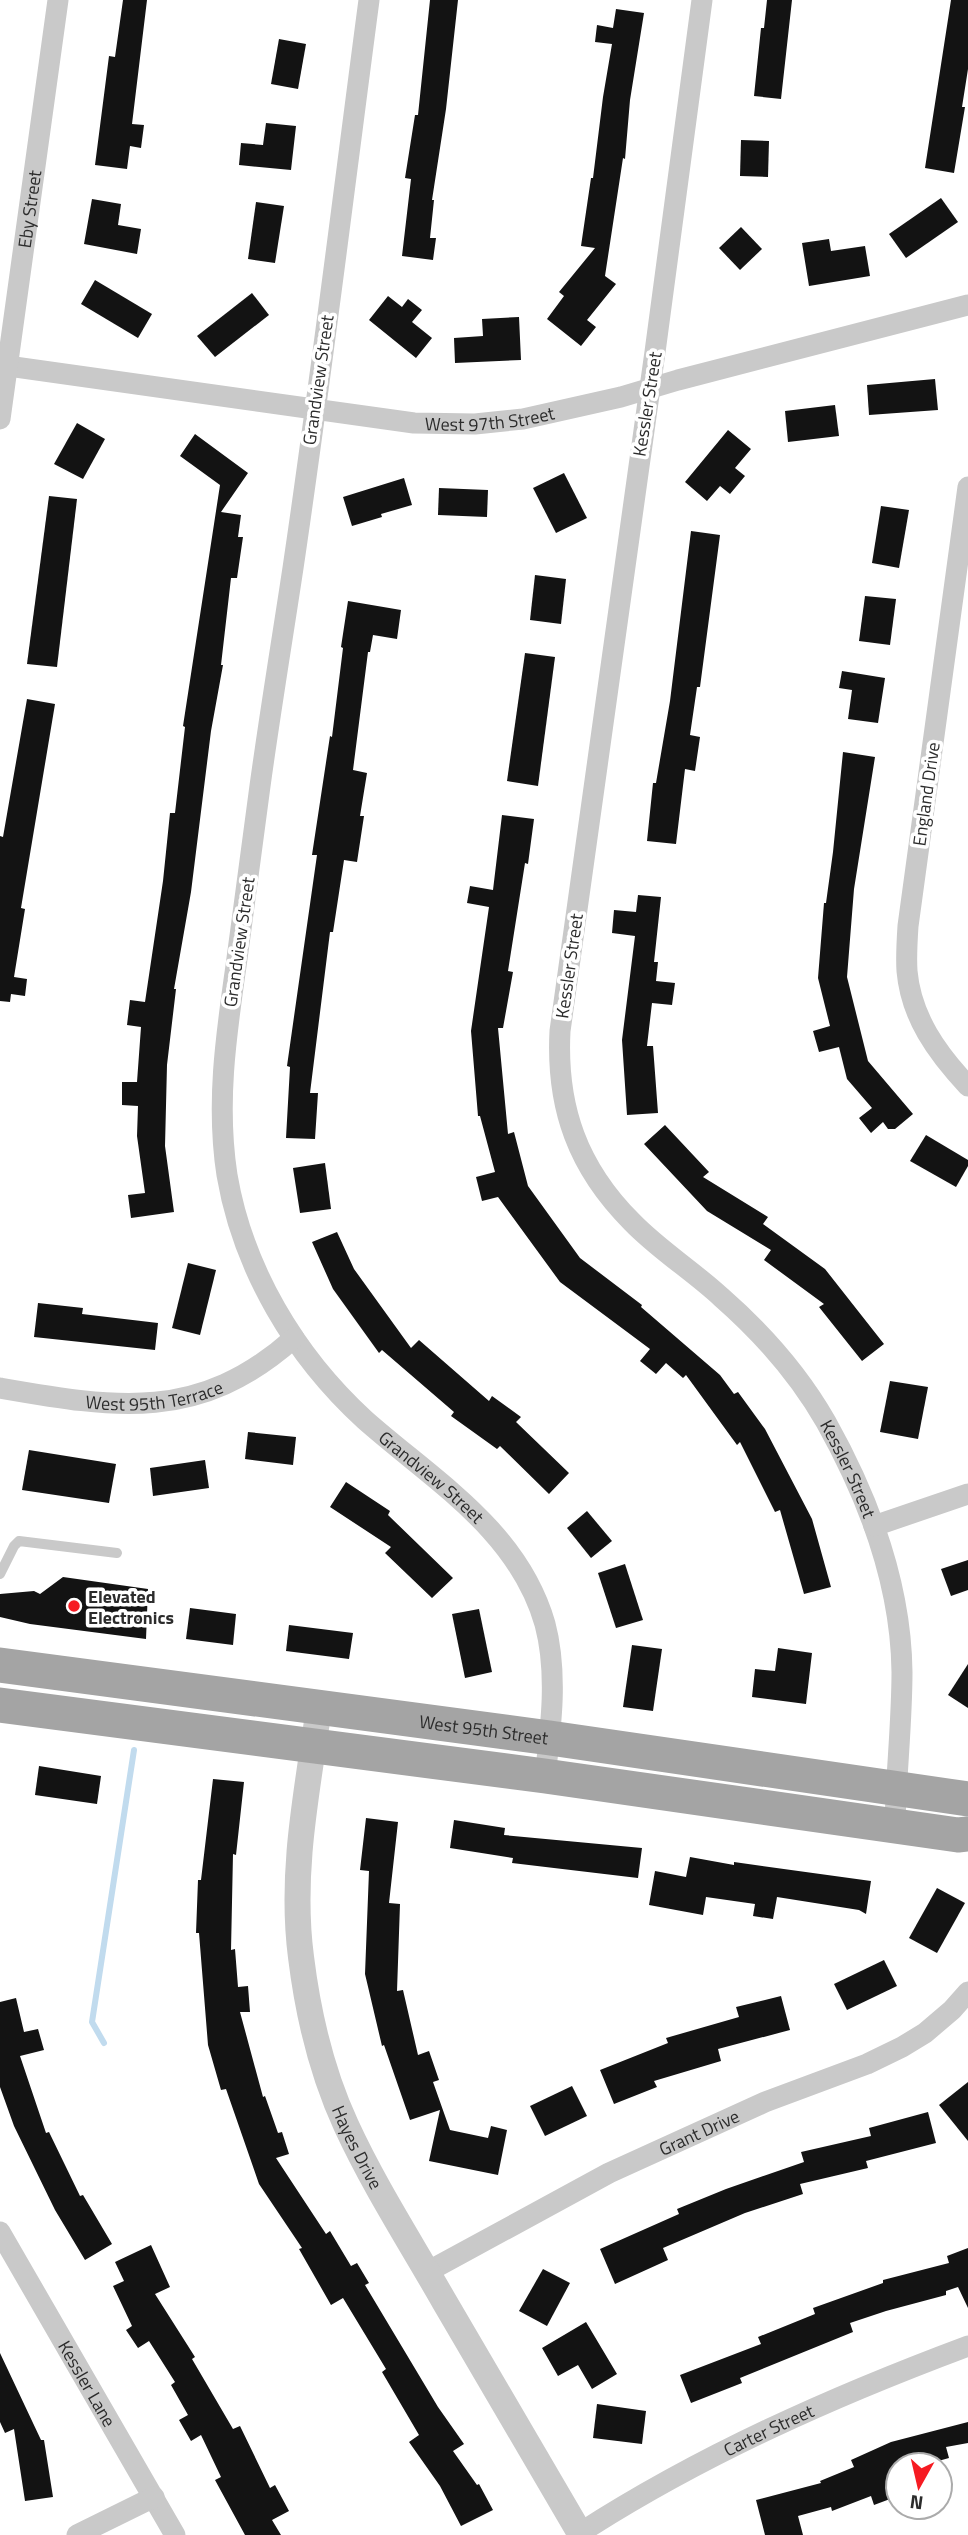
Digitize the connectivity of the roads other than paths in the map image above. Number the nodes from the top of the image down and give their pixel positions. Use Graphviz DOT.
graph roads {
  1 [pos="58,0"];
  2 [pos="369,0"];
  3 [pos="702,0"];
  4 [pos="968,305"];
  5 [pos="4,366"];
  6 [pos="649,389"];
  7 [pos="314,410"];
  8 [pos="0,419"];
  9 [pos="968,486"];
  10 [pos="968,1086"];
  11 [pos="293,1338"];
  12 [pos="0,1388"];
  13 [pos="968,1494"];
  14 [pos="874,1526"];
  15 [pos="117,1553"];
  16 [pos="0,1574"];
  17 [pos="0,1665"];
  18 [pos="0,1704"];
  19 [pos="319,1709"];
  20 [pos="550,1738"];
  21 [pos="313,1746"];
  22 [pos="545,1776"];
  23 [pos="896,1787"];
  24 [pos="968,1799"];
  25 [pos="895,1825"];
  26 [pos="968,1834"];
  27 [pos="968,1992"];
  28 [pos="0,2232"];
  29 [pos="427,2272"];
  30 [pos="968,2346"];
  31 [pos="154,2497"];
  32 [pos="581,2534"];
  33 [pos="77,2535"];
  34 [pos="175,2535"];
  1 -- 5 [label="street, Eby Street"];
  2 -- 7 [label="street, Grandview Street"];
  3 -- 6 [label="street, Kessler Street"];
  4 -- 6 [label="street, West 97th Street"];
  5 -- 7 [label="street, West 97th Street"];
  5 -- 8 [label="street, Eby Street"];
  6 -- 7 [label="street, West 97th Street"];
  6 -- 14 [label="street, Kessler Street"];
  7 -- 11 [label="street, Grandview Street"];
  9 -- 10 [label="street, England Drive"];
  11 -- 12 [label="street, West 95th Terrace"];
  11 -- 20 [label="street, Grandview Street"];
  13 -- 14 [label="street"];
  14 -- 23 [label="street, Kessler Street"];
  15 -- 16 [label="lane"];
  17 -- 19 [label="main road, West 95th Street"];
  18 -- 21 [label="main road"];
  19 -- 20 [label="main road, West 95th Street"];
  19 -- 21 [label="street, Hayes Drive"];
  20 -- 22 [label="street, Grandview Street"];
  20 -- 23 [label="main road, West 95th Street"];
  21 -- 22 [label="main road"];
  21 -- 29 [label="street, Hayes Drive"];
  22 -- 25 [label="main road"];
  23 -- 24 [label="main road, West 95th Street"];
  23 -- 25 [label="street, Kessler Street"];
  25 -- 26 [label="main road"];
  27 -- 29 [label="street, Grant Drive"];
  28 -- 31 [label="street, Kessler Lane"];
  29 -- 32 [label="street, Hayes Drive"];
  30 -- 32 [label="street, Carter Street"];
  31 -- 33 [label="street"];
  31 -- 34 [label="street, Kessler Lane"];
}
